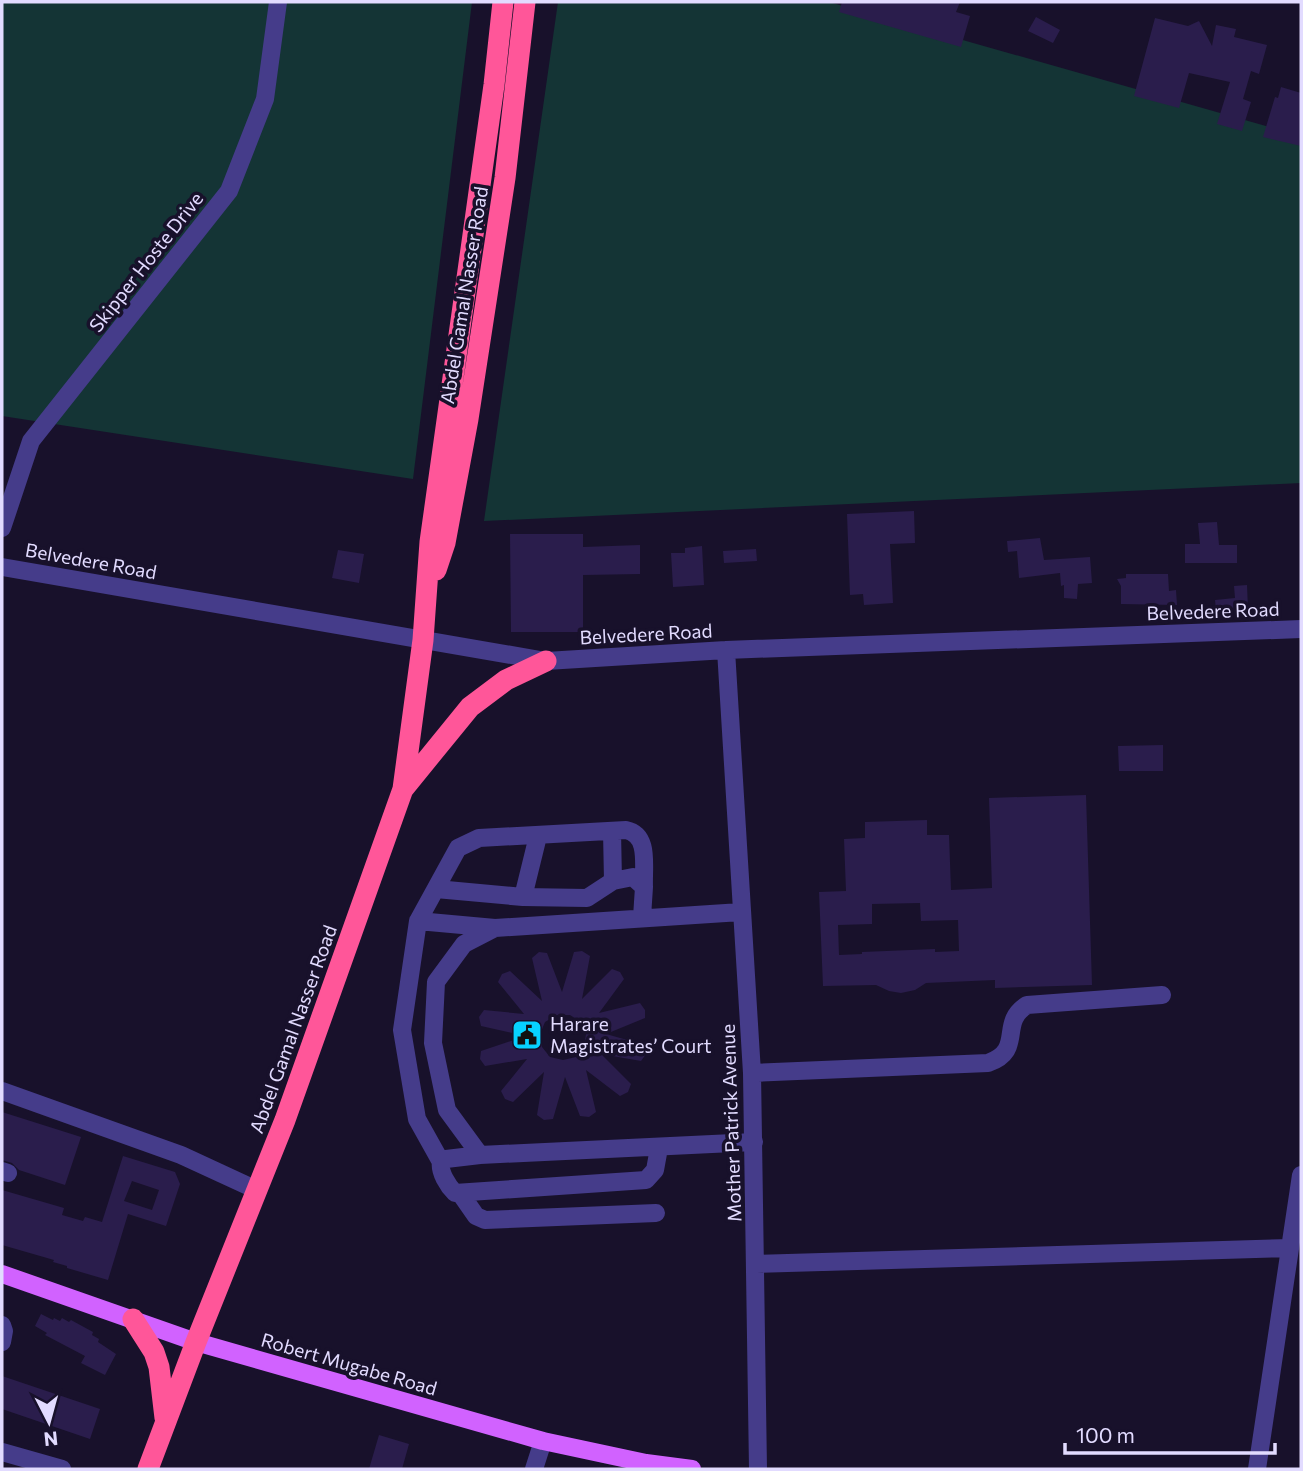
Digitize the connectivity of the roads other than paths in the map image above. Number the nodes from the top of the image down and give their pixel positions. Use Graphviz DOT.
graph roads {
  1 [pos="278,2"];
  2 [pos="503,2"];
  3 [pos="525,2"];
  4 [pos="2,528"];
  5 [pos="2,567"];
  6 [pos="428,591"];
  7 [pos="1301,629"];
  8 [pos="423,640"];
  9 [pos="726,650"];
  10 [pos="546,660"];
  11 [pos="403,789"];
  12 [pos="612,831"];
  13 [pos="538,836"];
  14 [pos="613,881"];
  15 [pos="644,887"];
  16 [pos="436,889"];
  17 [pos="523,897"];
  18 [pos="741,912"];
  19 [pos="642,918"];
  20 [pos="418,921"];
  21 [pos="495,928"];
  22 [pos="1162,995"];
  23 [pos="752,1073"];
  24 [pos="2,1091"];
  25 [pos="754,1142"];
  26 [pos="659,1148"];
  27 [pos="480,1155"];
  28 [pos="441,1162"];
  29 [pos="1301,1175"];
  30 [pos="257,1190"];
  31 [pos="460,1193"];
  32 [pos="656,1213"];
  33 [pos="1290,1248"];
  34 [pos="757,1264"];
  35 [pos="2,1274"];
  36 [pos="133,1319"];
  37 [pos="2,1325"];
  38 [pos="2,1342"];
  39 [pos="196,1342"];
  40 [pos="165,1423"];
  41 [pos="543,1441"];
  42 [pos="2,1452"];
  43 [pos="62,1469"];
  44 [pos="148,1469"];
  45 [pos="534,1469"];
  46 [pos="692,1469"];
  47 [pos="758,1469"];
  48 [pos="1257,1469"];
  1 -- 4 [label="street, Skipper Hoste Drive"];
  2 -- 6 [label="highway, Abdel Gamal Nasser Road"];
  3 -- 6 [label="highway, Abdel Gamal Nasser Road"];
  5 -- 8 [label="street, Belvedere Road"];
  6 -- 8 [label="highway, Abdel Gamal Nasser Road"];
  7 -- 9 [label="street, Belvedere Road"];
  8 -- 10 [label="street, Belvedere Road"];
  8 -- 11 [label="highway, Abdel Gamal Nasser Road"];
  9 -- 10 [label="street, Belvedere Road"];
  9 -- 18 [label="street, Mother Patrick Avenue"];
  10 -- 11 [label="highway"];
  11 -- 30 [label="highway, Abdel Gamal Nasser Road"];
  12 -- 13 [label="street"];
  12 -- 14 [label="street"];
  12 -- 15 [label="street"];
  13 -- 16 [label="street"];
  13 -- 17 [label="street"];
  14 -- 15 [label="street"];
  14 -- 17 [label="street"];
  15 -- 19 [label="street"];
  16 -- 17 [label="street"];
  16 -- 20 [label="street"];
  18 -- 19 [label="street"];
  18 -- 23 [label="street, Mother Patrick Avenue"];
  19 -- 21 [label="street"];
  20 -- 21 [label="street"];
  20 -- 28 [label="street"];
  21 -- 27 [label="street"];
  22 -- 23 [label="street"];
  23 -- 25 [label="street, Mother Patrick Avenue"];
  24 -- 30 [label="street"];
  25 -- 26 [label="street"];
  25 -- 34 [label="street, Mother Patrick Avenue"];
  26 -- 27 [label="street"];
  26 -- 31 [label="street"];
  27 -- 28 [label="street"];
  28 -- 31 [label="street"];
  29 -- 33 [label="street"];
  30 -- 39 [label="highway, Abdel Gamal Nasser Road"];
  31 -- 32 [label="street"];
  33 -- 34 [label="street"];
  33 -- 48 [label="street"];
  34 -- 47 [label="street, Mother Patrick Avenue"];
  35 -- 36 [label="main road, Robert Mugabe Road"];
  36 -- 39 [label="main road, Robert Mugabe Road"];
  36 -- 40 [label="highway"];
  37 -- 38 [label="street"];
  39 -- 40 [label="highway, Abdel Gamal Nasser Road"];
  39 -- 41 [label="main road, Robert Mugabe Road"];
  40 -- 44 [label="highway, Abdel Gamal Nasser Road"];
  41 -- 45 [label="street"];
  41 -- 46 [label="main road, Robert Mugabe Road"];
  42 -- 43 [label="street"];
}
